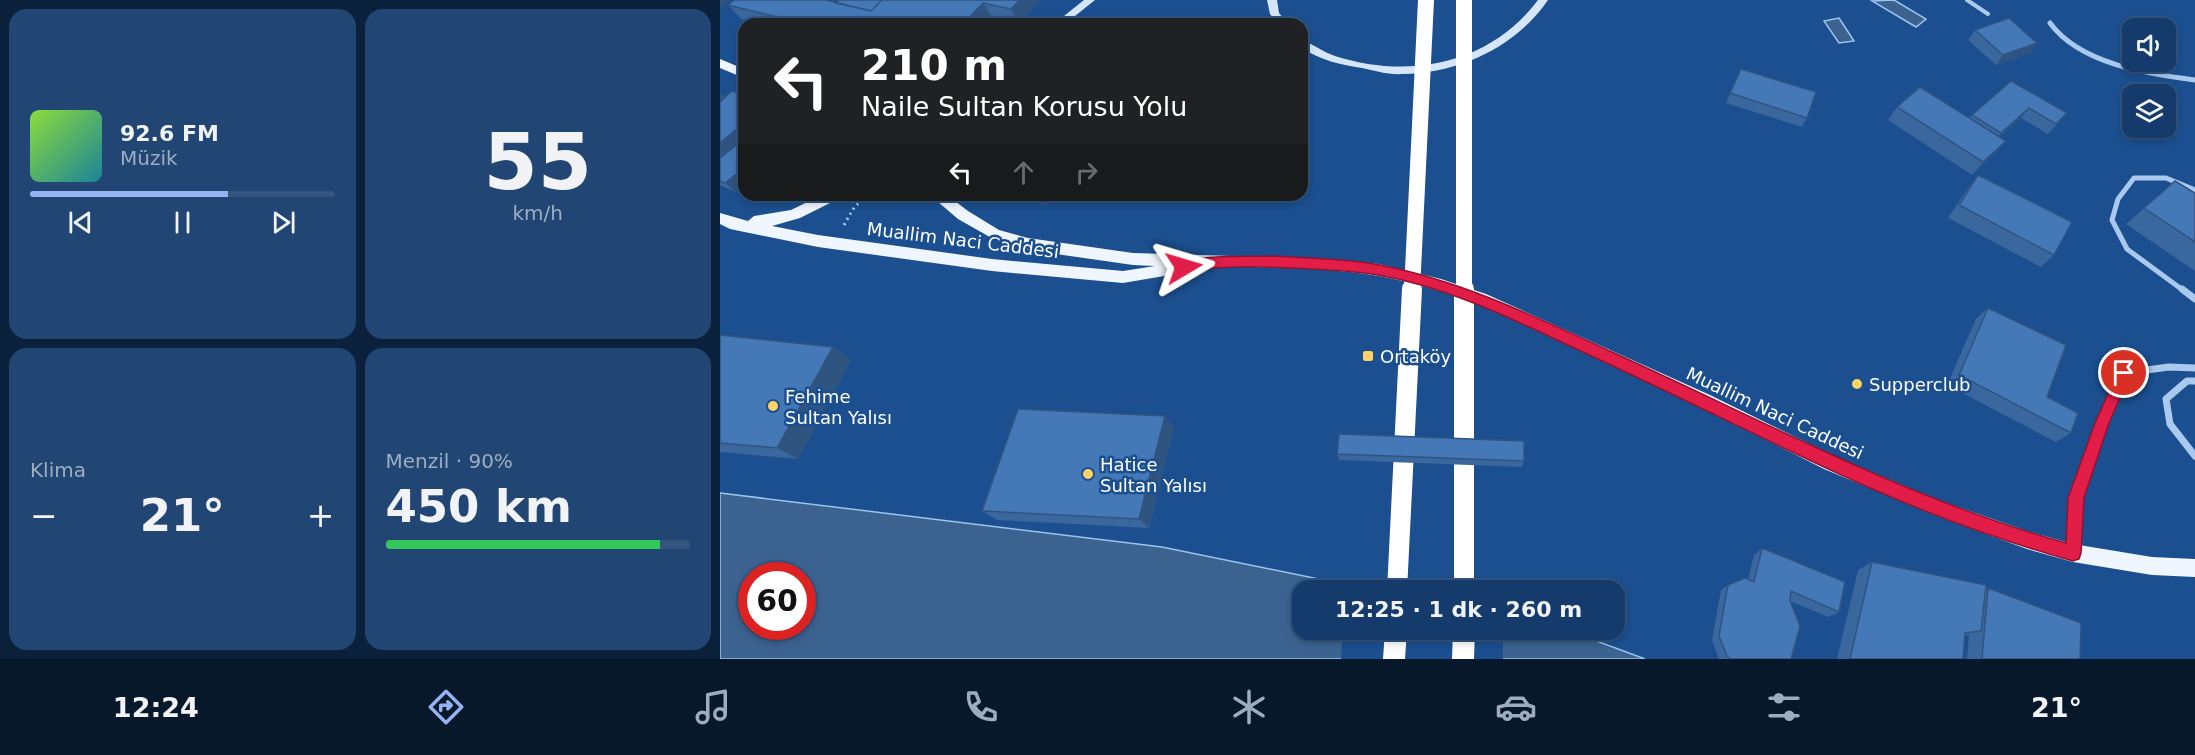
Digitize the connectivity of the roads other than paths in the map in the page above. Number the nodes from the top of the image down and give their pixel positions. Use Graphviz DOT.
graph roads {
  1 [pos="1090,0"];
  2 [pos="1272,0"];
  3 [pos="1426,0"];
  4 [pos="1464,0"];
  5 [pos="1543,0"];
  6 [pos="1967,0"];
  7 [pos="1988,14"];
  8 [pos="1067,18"];
  9 [pos="1278,18"];
  10 [pos="2050,23"];
  11 [pos="1308,48"];
  12 [pos="720,63"];
  13 [pos="738,71"];
  14 [pos="2195,80"];
  15 [pos="2195,190"];
  16 [pos="822,201"];
  17 [pos="945,201"];
  18 [pos="725,220"];
  19 [pos="1204,263"];
  20 [pos="2195,299"];
  21 [pos="2195,368"];
  22 [pos="2195,381"];
  23 [pos="2195,456"];
  24 [pos="2073,553"];
  25 [pos="2195,568"];
  26 [pos="1398,580"];
  27 [pos="1464,580"];
  28 [pos="1395,640"];
  29 [pos="1464,640"];
  30 [pos="1394,659"];
  31 [pos="1464,659"];
  1 -- 8 [label="main road"];
  2 -- 9 [label="main road"];
  3 -- 26 [label="highway, bridge"];
  4 -- 27 [label="highway, bridge"];
  5 -- 11 [label="main road"];
  6 -- 7 [label="lane"];
  10 -- 14 [label="street"];
  12 -- 13 [label="main road"];
  15 -- 20 [label="street"];
  16 -- 18 [label="main road"];
  17 -- 19 [label="main road, Muallim Naci Caddesi"];
  18 -- 19 [label="main road, Muallim Naci Caddesi"];
  19 -- 24 [label="main road, Muallim Naci Caddesi"];
  21 -- 24 [label="street"];
  22 -- 23 [label="street"];
  24 -- 25 [label="main road, Muallim Naci Caddesi"];
  28 -- 30 [label="highway"];
  29 -- 31 [label="highway"];
}
